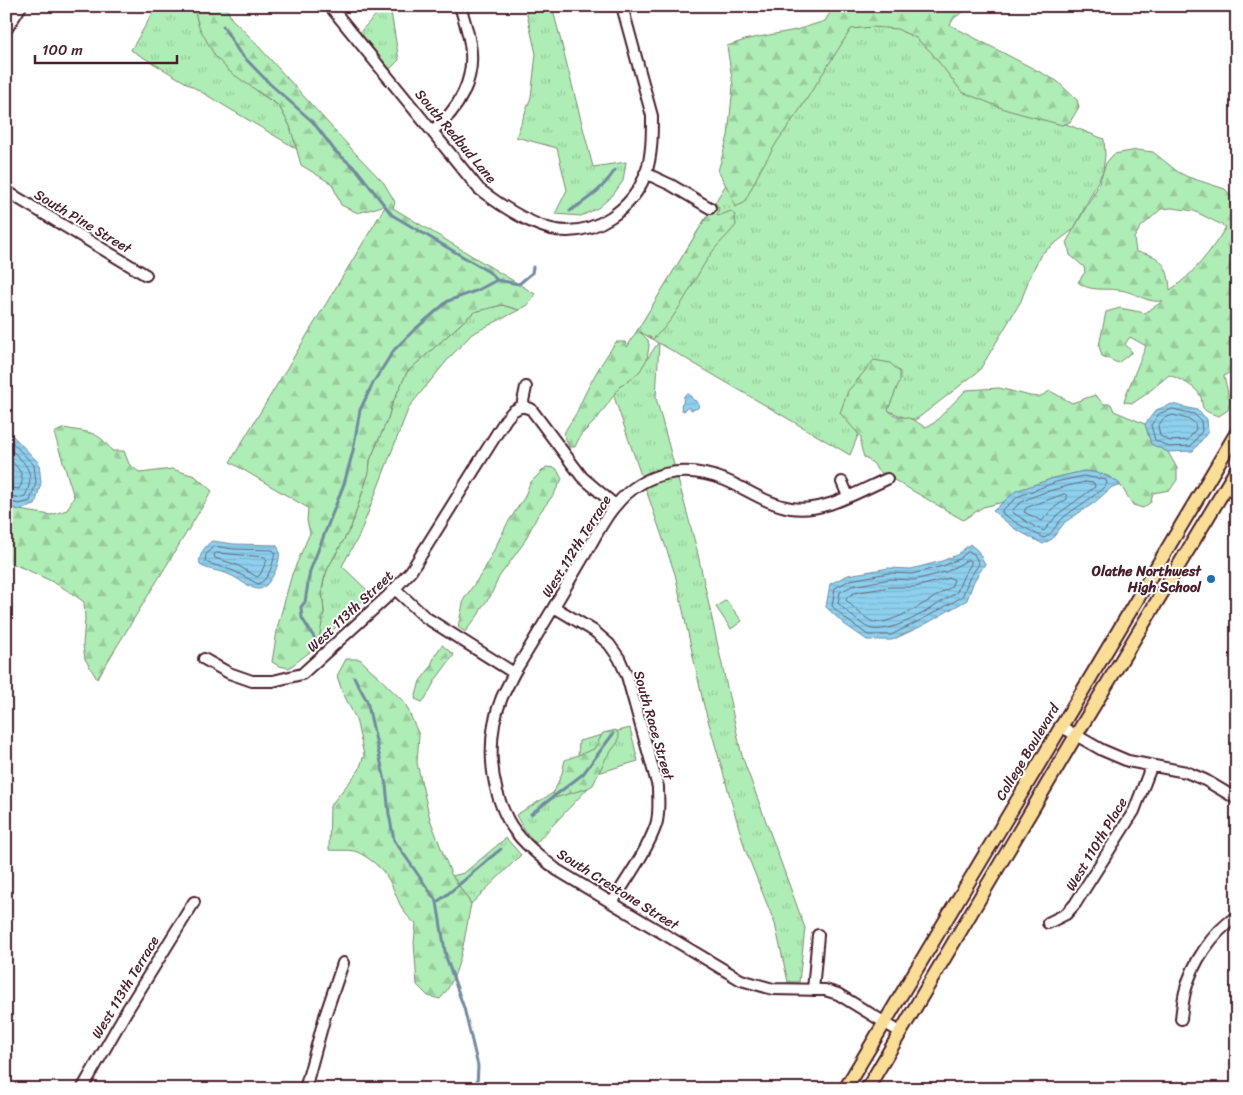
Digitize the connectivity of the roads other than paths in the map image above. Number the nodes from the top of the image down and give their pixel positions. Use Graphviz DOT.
graph roads {
  1 [pos="20,6"];
  2 [pos="330,6"];
  3 [pos="460,6"];
  4 [pos="622,6"];
  5 [pos="6,30"];
  6 [pos="432,131"];
  7 [pos="646,173"];
  8 [pos="6,191"];
  9 [pos="710,208"];
  10 [pos="146,275"];
  11 [pos="526,387"];
  12 [pos="522,406"];
  13 [pos="1237,432"];
  14 [pos="1237,469"];
  15 [pos="887,479"];
  16 [pos="842,482"];
  17 [pos="848,496"];
  18 [pos="615,505"];
  19 [pos="395,589"];
  20 [pos="554,608"];
  21 [pos="204,659"];
  22 [pos="514,673"];
  23 [pos="1060,726"];
  24 [pos="1076,735"];
  25 [pos="1151,767"];
  26 [pos="1237,799"];
  27 [pos="194,902"];
  28 [pos="612,903"];
  29 [pos="1237,916"];
  30 [pos="1048,923"];
  31 [pos="818,935"];
  32 [pos="343,963"];
  33 [pos="814,990"];
  34 [pos="1181,1019"];
  35 [pos="883,1022"];
  36 [pos="900,1032"];
  37 [pos="82,1089"];
  38 [pos="305,1089"];
  39 [pos="845,1089"];
  40 [pos="867,1089"];
  1 -- 5 [label="street"];
  2 -- 6 [label="street, South Redbud Lane"];
  3 -- 6 [label="street"];
  4 -- 7 [label="street, South Redbud Lane"];
  6 -- 7 [label="street, South Redbud Lane"];
  7 -- 9 [label="street"];
  8 -- 10 [label="street, South Pine Street"];
  11 -- 12 [label="street"];
  12 -- 18 [label="street"];
  12 -- 19 [label="street, West 113th Street"];
  13 -- 23 [label="main road, College Boulevard"];
  14 -- 24 [label="main road"];
  15 -- 17 [label="street, West 112th Terrace"];
  16 -- 17 [label="street"];
  17 -- 18 [label="street, West 112th Terrace"];
  18 -- 20 [label="street, West 112th Terrace"];
  19 -- 21 [label="street, West 113th Street"];
  19 -- 22 [label="street"];
  20 -- 22 [label="street, West 112th Terrace"];
  20 -- 28 [label="street, South Race Street"];
  22 -- 28 [label="street, South Crestone Street"];
  23 -- 24 [label="street"];
  23 -- 35 [label="main road, College Boulevard"];
  24 -- 25 [label="street"];
  24 -- 36 [label="main road"];
  25 -- 26 [label="street"];
  25 -- 30 [label="street, West 110th Place"];
  27 -- 37 [label="street, West 113th Terrace"];
  28 -- 33 [label="street, South Crestone Street"];
  29 -- 34 [label="street"];
  31 -- 33 [label="street"];
  32 -- 38 [label="street"];
  33 -- 35 [label="street, South Crestone Street"];
  35 -- 36 [label="street, South Crestone Street"];
  35 -- 39 [label="main road, College Boulevard"];
  36 -- 40 [label="main road"];
}
